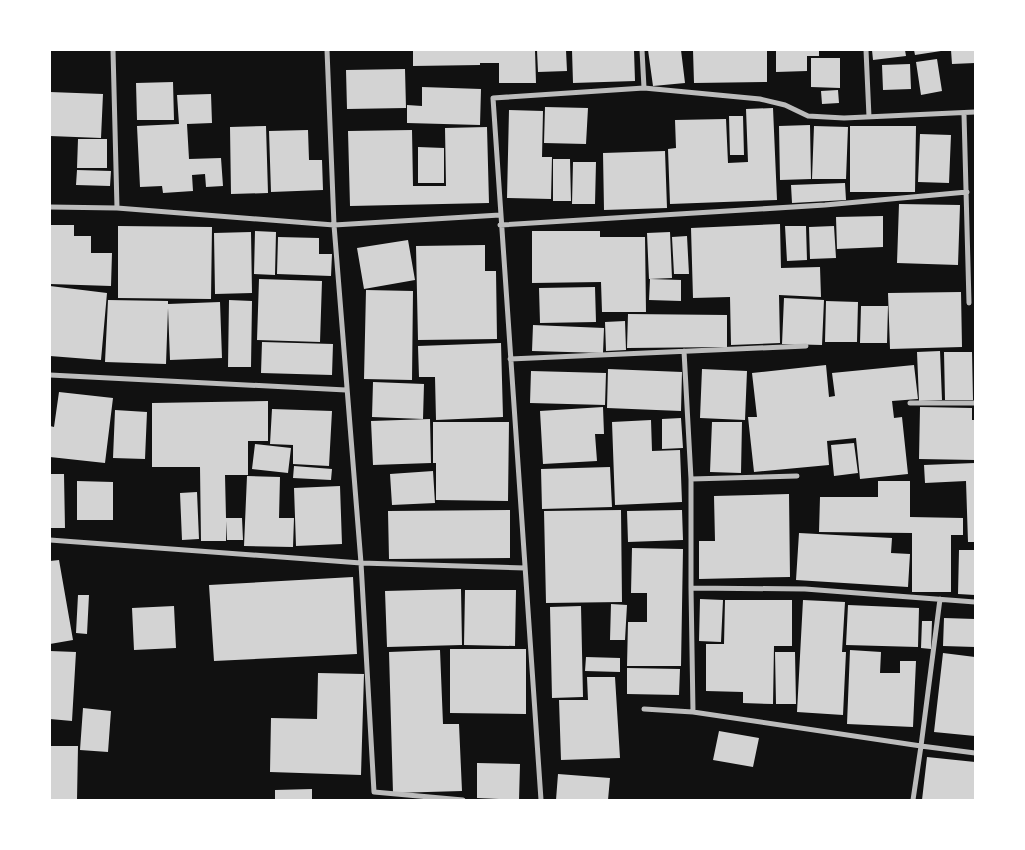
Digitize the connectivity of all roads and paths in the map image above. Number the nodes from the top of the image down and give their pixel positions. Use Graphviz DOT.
graph roads {
  1 [pos="113,50"];
  2 [pos="327,50"];
  3 [pos="642,50"];
  4 [pos="866,50"];
  5 [pos="644,88"];
  6 [pos="975,112"];
  7 [pos="964,114"];
  8 [pos="869,117"];
  9 [pos="967,192"];
  10 [pos="50,207"];
  11 [pos="117,208"];
  12 [pos="500,215"];
  13 [pos="334,225"];
  14 [pos="500,225"];
  15 [pos="970,304"];
  16 [pos="806,346"];
  17 [pos="684,351"];
  18 [pos="510,358"];
  19 [pos="50,375"];
  20 [pos="346,390"];
  21 [pos="910,403"];
  22 [pos="975,403"];
  23 [pos="797,476"];
  24 [pos="691,479"];
  25 [pos="50,540"];
  26 [pos="361,563"];
  27 [pos="525,568"];
  28 [pos="692,588"];
  29 [pos="940,599"];
  30 [pos="975,602"];
  31 [pos="644,709"];
  32 [pos="693,712"];
  33 [pos="921,746"];
  34 [pos="975,753"];
  35 [pos="463,800"];
  36 [pos="541,800"];
  37 [pos="913,800"];
  1 -- 11 [label="street"];
  2 -- 13 [label="street"];
  3 -- 5 [label="street"];
  4 -- 8 [label="street"];
  5 -- 8 [label="street"];
  5 -- 12 [label="street"];
  6 -- 7 [label="street"];
  7 -- 8 [label="street"];
  7 -- 9 [label="street"];
  9 -- 14 [label="street"];
  9 -- 15 [label="street"];
  10 -- 11 [label="street"];
  11 -- 13 [label="street"];
  12 -- 13 [label="street"];
  12 -- 14 [label="street"];
  13 -- 20 [label="street"];
  14 -- 18 [label="street"];
  16 -- 17 [label="street"];
  17 -- 18 [label="street"];
  17 -- 24 [label="street"];
  18 -- 27 [label="street"];
  19 -- 20 [label="street"];
  20 -- 26 [label="street"];
  21 -- 22 [label="street"];
  23 -- 24 [label="street"];
  24 -- 28 [label="street"];
  25 -- 26 [label="street"];
  26 -- 27 [label="street"];
  26 -- 35 [label="street"];
  27 -- 36 [label="street"];
  28 -- 29 [label="street"];
  28 -- 32 [label="street"];
  29 -- 30 [label="street"];
  29 -- 33 [label="street"];
  31 -- 32 [label="street"];
  32 -- 33 [label="street"];
  33 -- 34 [label="street"];
  33 -- 37 [label="street"];
}
